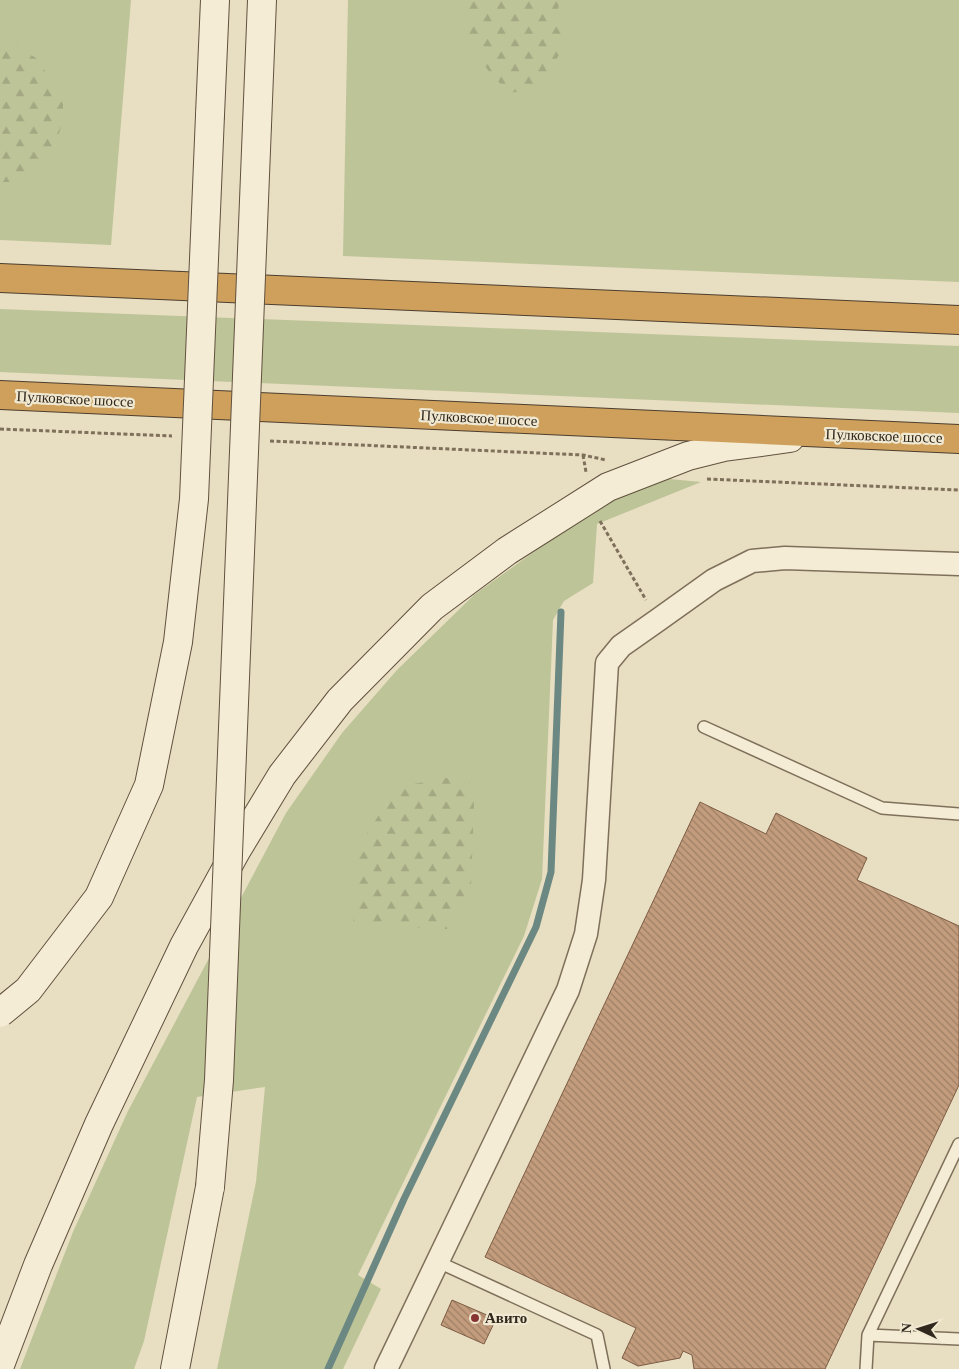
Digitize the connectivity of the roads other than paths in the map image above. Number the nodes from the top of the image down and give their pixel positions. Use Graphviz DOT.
graph roads {
  1 [pos="214,0"];
  2 [pos="262,0"];
  3 [pos="0,278"];
  4 [pos="959,320"];
  5 [pos="0,395"];
  6 [pos="823,434"];
  7 [pos="959,440"];
  8 [pos="959,564"];
  9 [pos="704,726"];
  10 [pos="959,814"];
  11 [pos="0,1013"];
  12 [pos="959,1144"];
  13 [pos="436,1262"];
  14 [pos="868,1335"];
  15 [pos="959,1339"];
  16 [pos="0,1365"];
  17 [pos="175,1369"];
  18 [pos="386,1369"];
  19 [pos="604,1369"];
  20 [pos="866,1369"];
  1 -- 11 [label="main road, bridge"];
  2 -- 17 [label="main road, bridge"];
  3 -- 4 [label="highway"];
  5 -- 6 [label="highway, Пулковское шоссе"];
  6 -- 7 [label="highway, Пулковское шоссе"];
  6 -- 16 [label="main road"];
  8 -- 13 [label="street"];
  9 -- 10 [label="lane"];
  12 -- 14 [label="lane"];
  13 -- 18 [label="street"];
  13 -- 19 [label="lane"];
  14 -- 15 [label="lane"];
  14 -- 20 [label="lane"];
}
